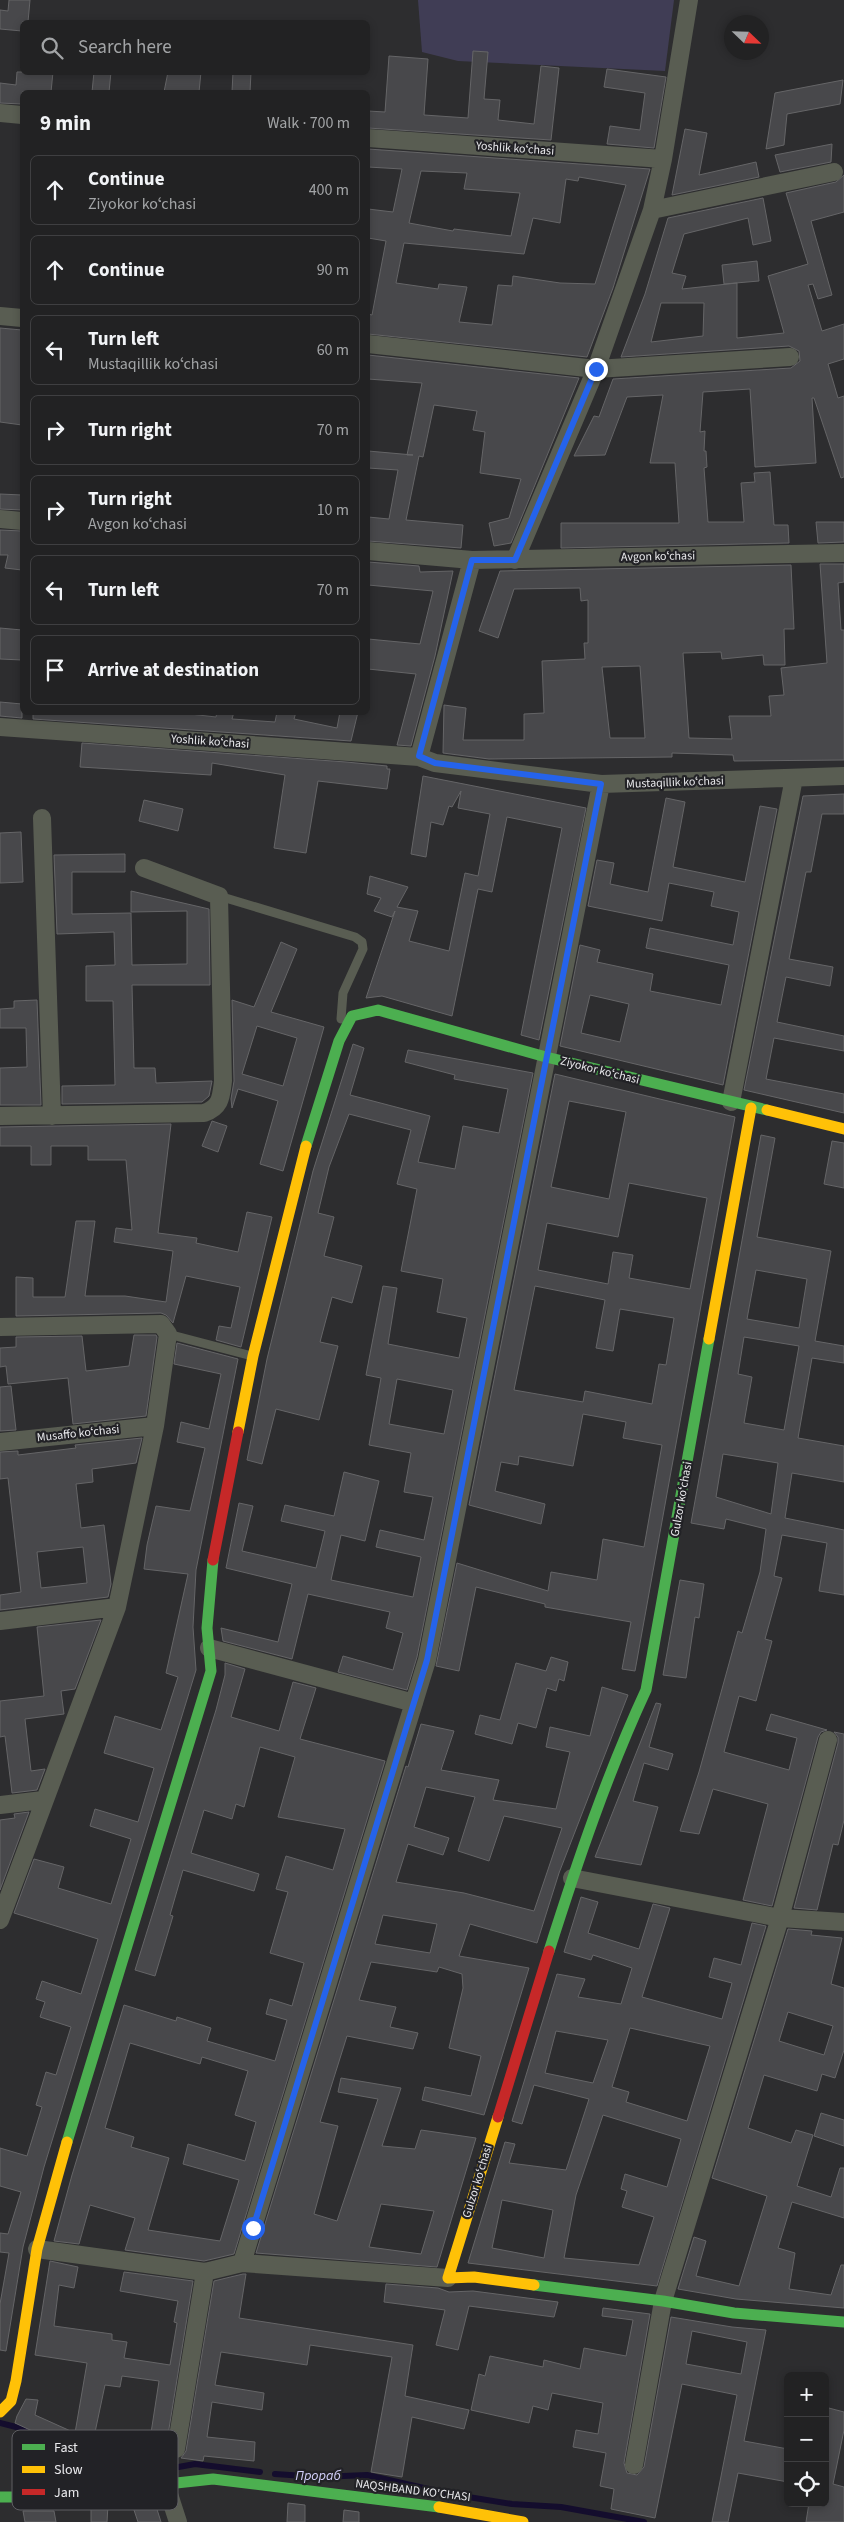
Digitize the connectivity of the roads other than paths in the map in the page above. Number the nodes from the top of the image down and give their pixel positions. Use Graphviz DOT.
graph roads {
  1 [pos="689,0"];
  2 [pos="0,113"];
  3 [pos="20,115"];
  4 [pos="370,138"];
  5 [pos="663,159"];
  6 [pos="834,172"];
  7 [pos="652,210"];
  8 [pos="0,316"];
  9 [pos="20,318"];
  10 [pos="370,344"];
  11 [pos="790,357"];
  12 [pos="596,369"];
  13 [pos="0,519"];
  14 [pos="20,521"];
  15 [pos="370,551"];
  16 [pos="844,554"];
  17 [pos="472,560"];
  18 [pos="515,560"];
  19 [pos="0,727"];
  20 [pos="419,756"];
  21 [pos="844,776"];
  22 [pos="794,778"];
  23 [pos="601,784"];
  24 [pos="42,818"];
  25 [pos="144,868"];
  26 [pos="219,896"];
  27 [pos="339,1041"];
  28 [pos="546,1057"];
  29 [pos="731,1102"];
  30 [pos="751,1108"];
  31 [pos="0,1116"];
  32 [pos="52,1116"];
  33 [pos="844,1129"];
  34 [pos="0,1328"];
  35 [pos="168,1334"];
  36 [pos="252,1356"];
  37 [pos="156,1426"];
  38 [pos="0,1442"];
  39 [pos="117,1607"];
  40 [pos="0,1621"];
  41 [pos="209,1648"];
  42 [pos="414,1703"];
  43 [pos="828,1740"];
  44 [pos="44,1800"];
  45 [pos="0,1805"];
  46 [pos="572,1878"];
  47 [pos="780,1918"];
  48 [pos="0,1920"];
  49 [pos="844,1922"];
  50 [pos="37,2249"];
  51 [pos="242,2263"];
  52 [pos="205,2272"];
  53 [pos="448,2278"];
  54 [pos="663,2301"];
  55 [pos="844,2322"];
  56 [pos="0,2412"];
  57 [pos="178,2437"];
  58 [pos="634,2465"];
  59 [pos="178,2484"];
  60 [pos="174,2510"];
  61 [pos="178,2522"];
  62 [pos="523,2522"];
  1 -- 5 [label="street"];
  2 -- 3 [label="street"];
  4 -- 5 [label="street, Yoshlik koʻchasi"];
  5 -- 7 [label="street"];
  6 -- 7 [label="street"];
  7 -- 12 [label="street"];
  8 -- 9 [label="street"];
  10 -- 12 [label="street"];
  11 -- 12 [label="street"];
  12 -- 18 [label="street"];
  13 -- 14 [label="street"];
  15 -- 17 [label="street"];
  16 -- 18 [label="street, Avgon koʻchasi"];
  17 -- 18 [label="street, Avgon koʻchasi"];
  17 -- 20 [label="street"];
  19 -- 20 [label="street, Yoshlik koʻchasi"];
  20 -- 23 [label="street, Mustaqillik koʻchasi"];
  21 -- 22 [label="street, Mustaqillik koʻchasi"];
  22 -- 23 [label="street, Mustaqillik koʻchasi"];
  22 -- 29 [label="street"];
  23 -- 28 [label="street"];
  24 -- 32 [label="street"];
  25 -- 26 [label="street"];
  26 -- 27 [label="lane"];
  26 -- 32 [label="street"];
  27 -- 28 [label="street"];
  27 -- 36 [label="street"];
  28 -- 29 [label="street, Ziyokor koʻchasi"];
  28 -- 42 [label="street, Ziyokor koʻchasi"];
  29 -- 30 [label="street, Ziyokor koʻchasi"];
  30 -- 33 [label="street, Ziyokor koʻchasi"];
  30 -- 46 [label="street, Gulzor koʻchasi"];
  31 -- 32 [label="street"];
  34 -- 35 [label="street"];
  35 -- 36 [label="lane"];
  35 -- 37 [label="street"];
  36 -- 41 [label="street"];
  37 -- 38 [label="street, Musaffo koʻchasi"];
  37 -- 39 [label="street"];
  39 -- 40 [label="street"];
  39 -- 44 [label="street"];
  41 -- 42 [label="street"];
  41 -- 50 [label="street"];
  42 -- 51 [label="street, Ziyokor koʻchasi"];
  43 -- 47 [label="street"];
  44 -- 45 [label="street"];
  44 -- 48 [label="street"];
  46 -- 47 [label="street"];
  46 -- 53 [label="street, Gulzor koʻchasi"];
  47 -- 49 [label="street"];
  47 -- 54 [label="street"];
  50 -- 52 [label="street"];
  50 -- 56 [label="street"];
  51 -- 52 [label="street"];
  51 -- 53 [label="street"];
  52 -- 57 [label="street"];
  53 -- 54 [label="street"];
  54 -- 55 [label="street"];
  54 -- 58 [label="street"];
  59 -- 62 [label="street, NAQSHBAND KO'CHASI"];
  60 -- 61 [label="street"];
}
